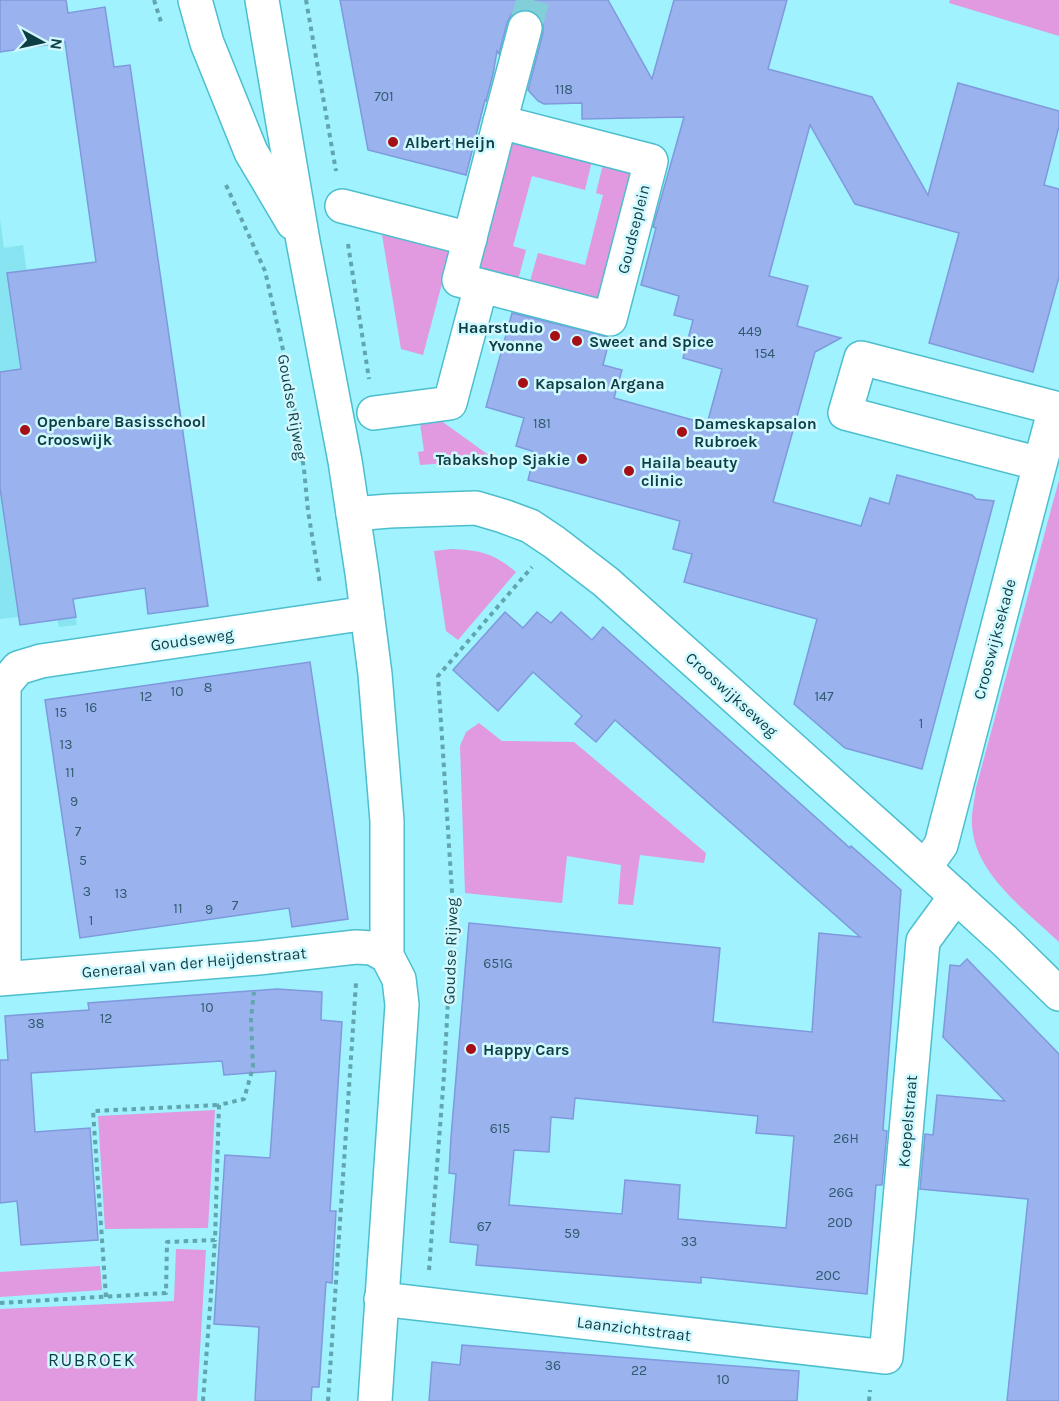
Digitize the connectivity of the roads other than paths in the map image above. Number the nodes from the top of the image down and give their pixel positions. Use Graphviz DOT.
graph roads {
  1 [pos="195,0"];
  2 [pos="261,0"];
  3 [pos="525,28"];
  4 [pos="500,122"];
  5 [pos="342,206"];
  6 [pos="470,239"];
  7 [pos="303,241"];
  8 [pos="481,286"];
  9 [pos="374,413"];
  10 [pos="1040,464"];
  11 [pos="353,514"];
  12 [pos="366,613"];
  13 [pos="925,867"];
  14 [pos="956,896"];
  15 [pos="373,952"];
  16 [pos="2,978"];
  17 [pos="1059,994"];
  18 [pos="381,1299"];
  19 [pos="886,1357"];
  20 [pos="375,1401"];
  1 -- 7 [label="street"];
  2 -- 7 [label="street"];
  3 -- 4 [label="street, Goudseplein"];
  4 -- 6 [label="street, Goudseplein"];
  4 -- 8 [label="street, Goudseplein"];
  5 -- 6 [label="street"];
  6 -- 8 [label="street, Goudseplein"];
  7 -- 11 [label="street"];
  8 -- 9 [label="street"];
  10 -- 10 [label="street, Crooswijksekade"];
  10 -- 13 [label="street, Crooswijksekade"];
  11 -- 12 [label="street"];
  11 -- 13 [label="street, Crooswijkseweg"];
  12 -- 15 [label="street"];
  12 -- 16 [label="street, Goudseweg"];
  13 -- 14 [label="street, Crooswijkseweg"];
  14 -- 17 [label="street, Crooswijkseweg"];
  14 -- 19 [label="street, Koepelstraat"];
  15 -- 16 [label="street, Generaal van der Heijdenstraat"];
  15 -- 18 [label="street"];
  18 -- 19 [label="street, Laanzichtstraat"];
  18 -- 20 [label="street"];
}
